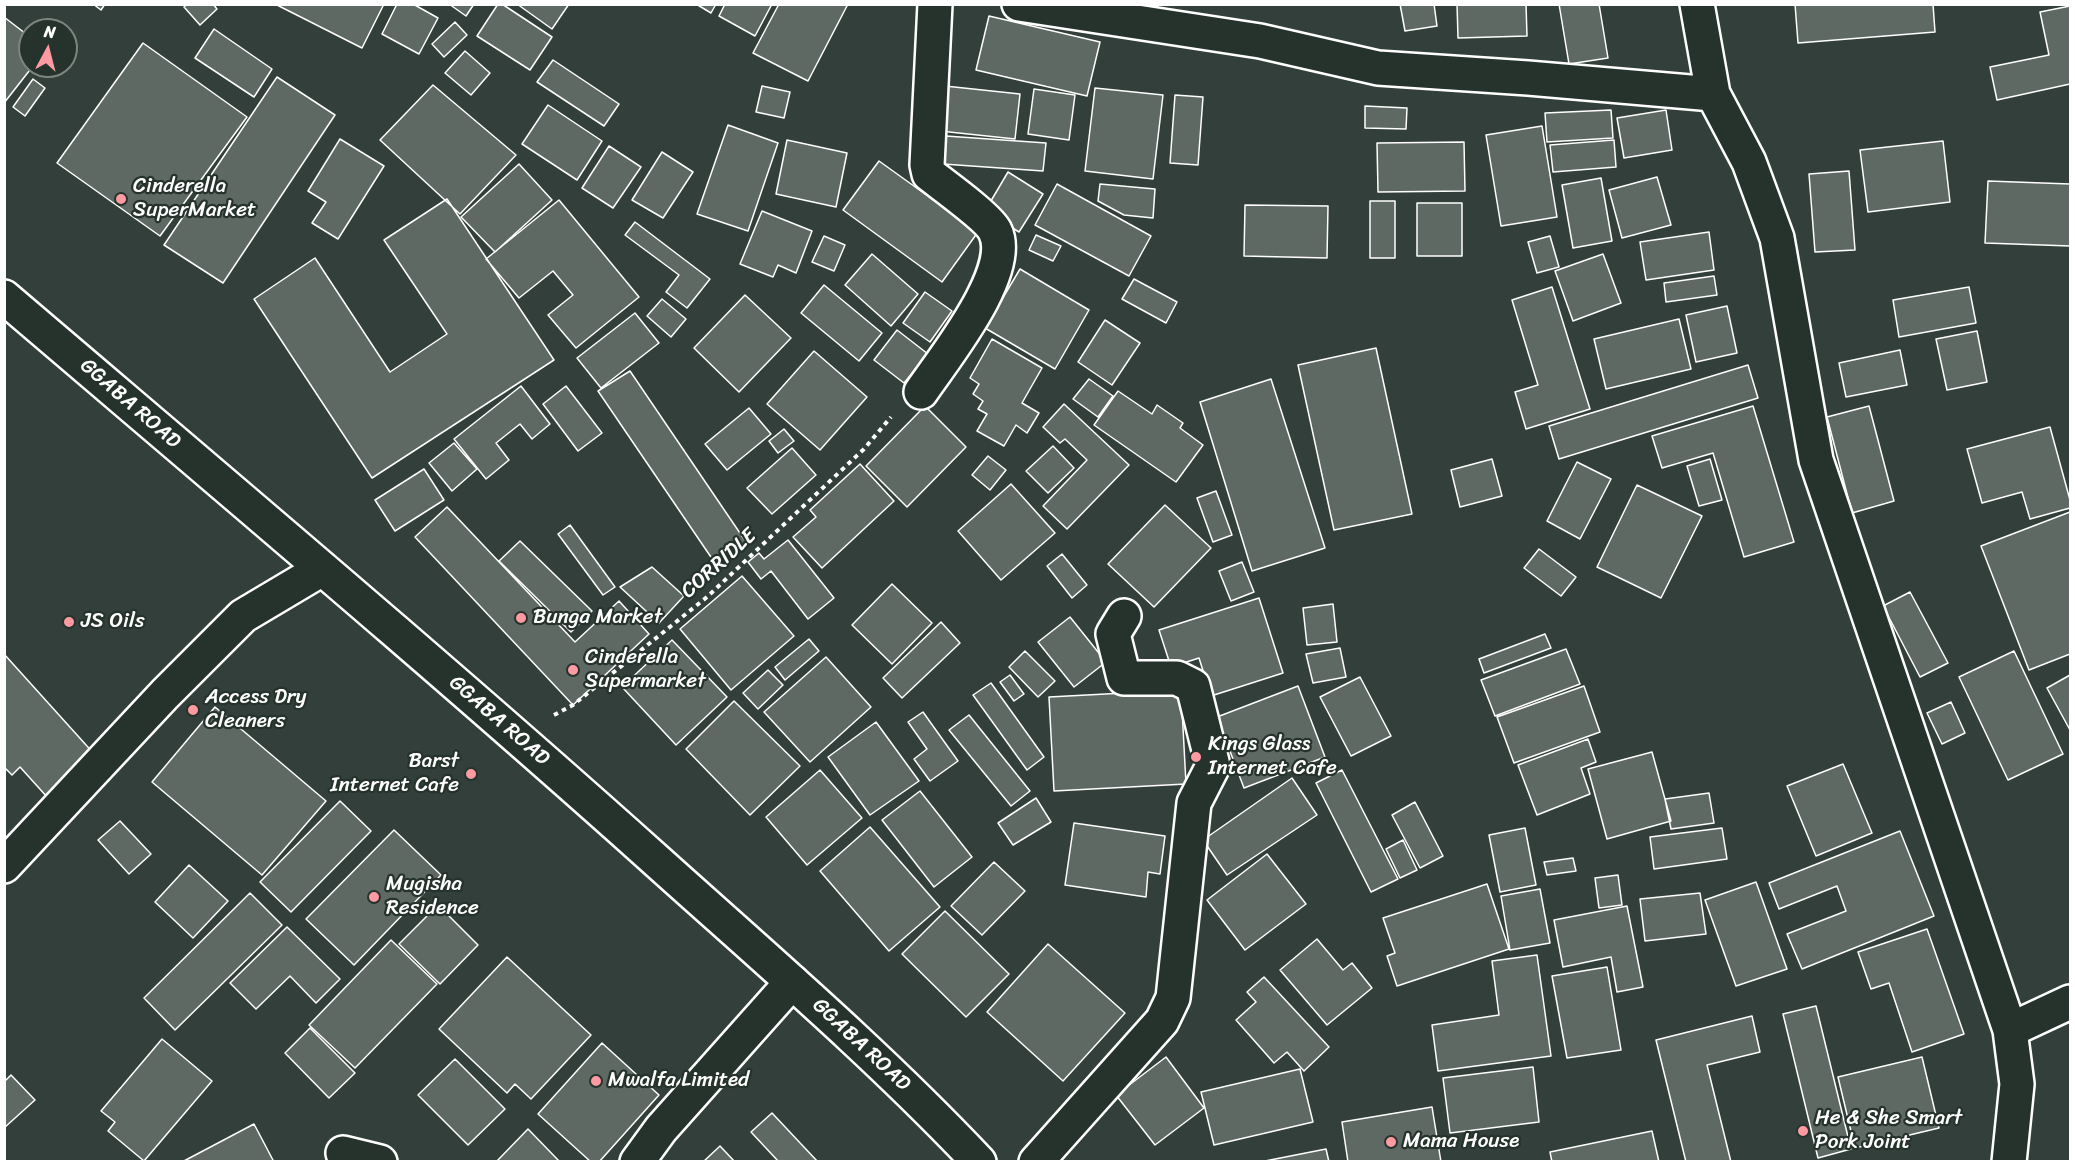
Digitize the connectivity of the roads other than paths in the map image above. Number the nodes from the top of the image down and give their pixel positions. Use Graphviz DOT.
graph roads {
  1 [pos="935,4"];
  2 [pos="1019,4"];
  3 [pos="1697,4"];
  4 [pos="1713,94"];
  5 [pos="4,297"];
  6 [pos="921,392"];
  7 [pos="322,569"];
  8 [pos="1124,616"];
  9 [pos="4,866"];
  10 [pos="792,982"];
  11 [pos="2070,1002"];
  12 [pos="2010,1030"];
  13 [pos="343,1153"];
  14 [pos="380,1161"];
  15 [pos="637,1161"];
  16 [pos="979,1161"];
  17 [pos="1036,1161"];
  18 [pos="2009,1161"];
  1 -- 6 [label="street"];
  2 -- 4 [label="street"];
  3 -- 4 [label="street"];
  4 -- 12 [label="street"];
  5 -- 7 [label="street, GGABA ROAD"];
  7 -- 9 [label="street"];
  7 -- 10 [label="street, GGABA ROAD"];
  8 -- 17 [label="street"];
  10 -- 15 [label="street"];
  10 -- 16 [label="street, GGABA ROAD"];
  11 -- 12 [label="street"];
  12 -- 18 [label="street"];
  13 -- 14 [label="street"];
}
